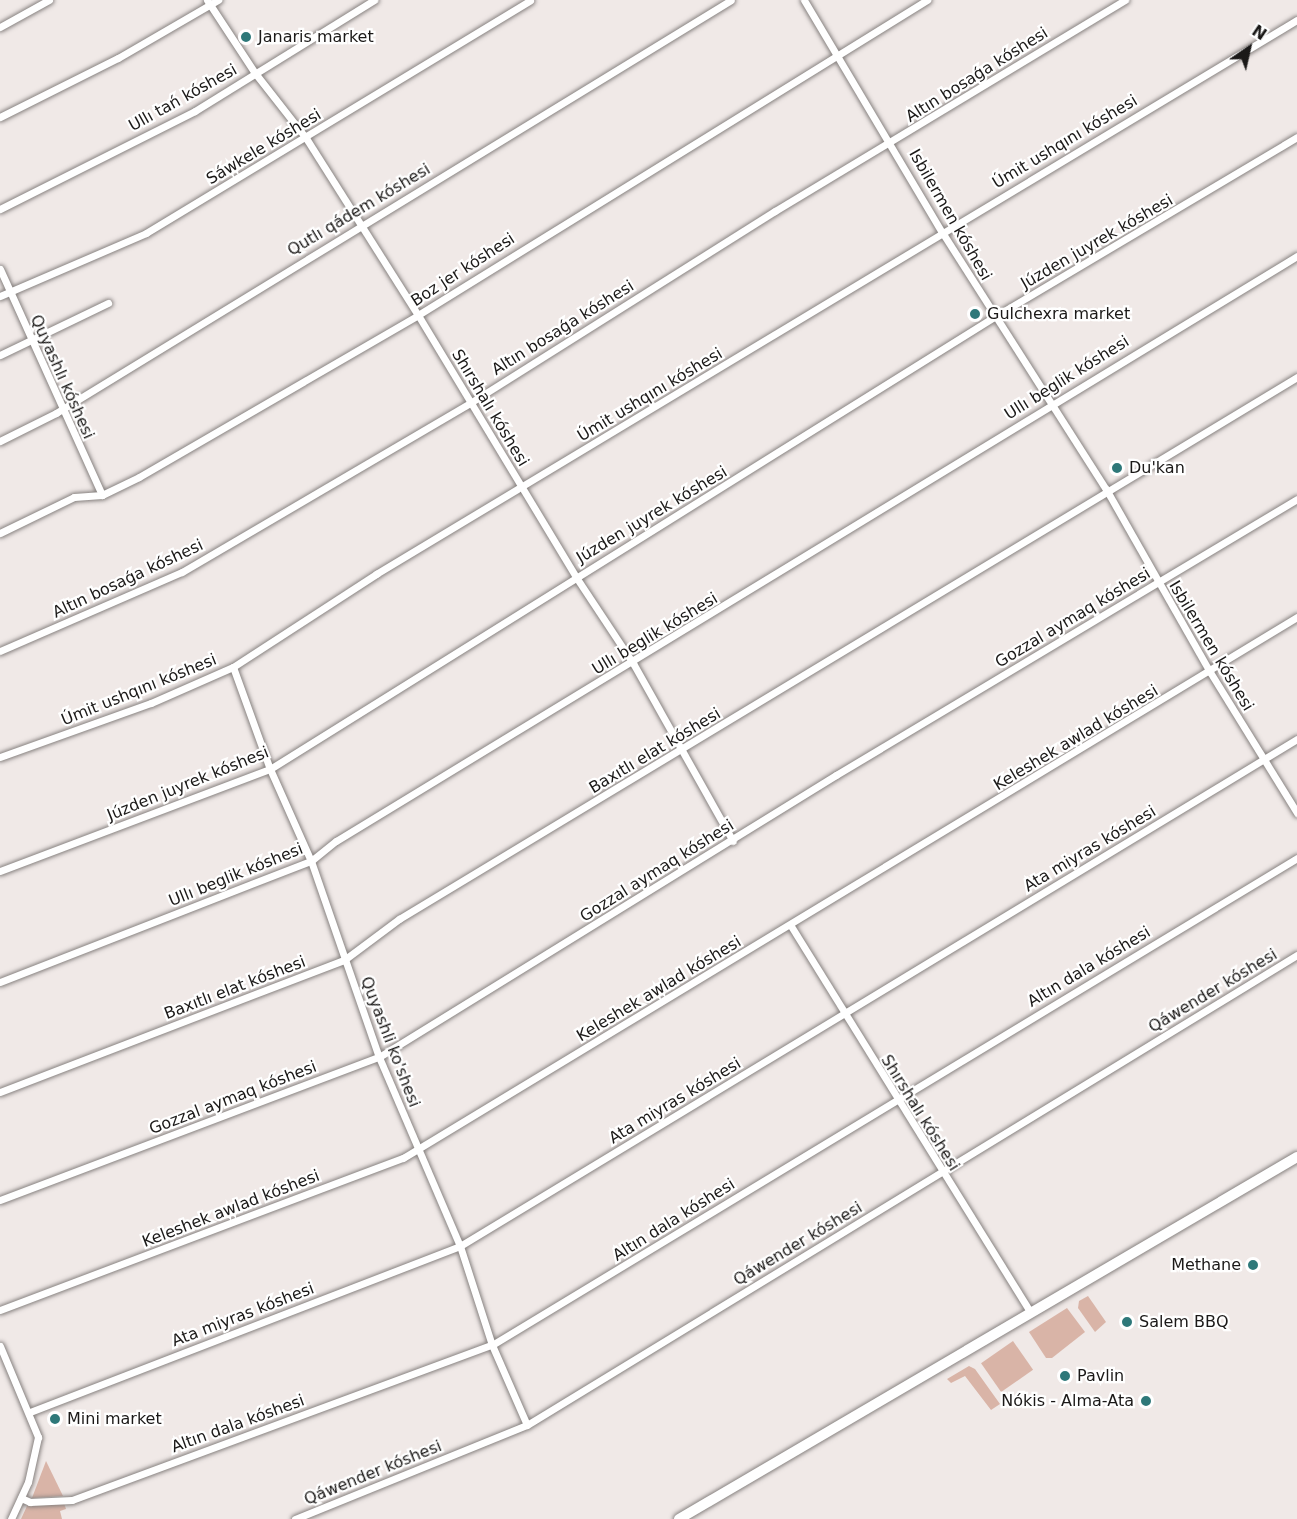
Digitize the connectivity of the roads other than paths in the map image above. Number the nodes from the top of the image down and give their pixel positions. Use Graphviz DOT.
graph roads {
  1 [pos="49,0"];
  2 [pos="218,0"];
  3 [pos="374,0"];
  4 [pos="530,0"];
  5 [pos="731,0"];
  6 [pos="804,0"];
  7 [pos="927,0"];
  8 [pos="1125,0"];
  9 [pos="209,2"];
  10 [pos="1297,20"];
  11 [pos="0,27"];
  12 [pos="839,53"];
  13 [pos="255,73"];
  14 [pos="0,117"];
  15 [pos="1297,137"];
  16 [pos="306,138"];
  17 [pos="892,143"];
  18 [pos="0,209"];
  19 [pos="360,224"];
  20 [pos="942,232"];
  21 [pos="1297,256"];
  22 [pos="0,269"];
  23 [pos="10,292"];
  24 [pos="0,296"];
  25 [pos="108,303"];
  26 [pos="418,315"];
  27 [pos="994,317"];
  28 [pos="30,343"];
  29 [pos="0,355"];
  30 [pos="1297,377"];
  31 [pos="470,403"];
  32 [pos="1051,403"];
  33 [pos="61,409"];
  34 [pos="0,441"];
  35 [pos="522,488"];
  36 [pos="1106,489"];
  37 [pos="102,495"];
  38 [pos="1297,499"];
  39 [pos="0,532"];
  40 [pos="576,577"];
  41 [pos="1158,583"];
  42 [pos="1297,617"];
  43 [pos="0,651"];
  44 [pos="633,663"];
  45 [pos="234,667"];
  46 [pos="1210,672"];
  47 [pos="1297,739"];
  48 [pos="683,750"];
  49 [pos="0,757"];
  50 [pos="1263,760"];
  51 [pos="270,769"];
  52 [pos="1297,813"];
  53 [pos="733,841"];
  54 [pos="1297,858"];
  55 [pos="311,861"];
  56 [pos="0,871"];
  57 [pos="790,926"];
  58 [pos="1297,955"];
  59 [pos="344,960"];
  60 [pos="0,982"];
  61 [pos="843,1015"];
  62 [pos="379,1057"];
  63 [pos="0,1092"];
  64 [pos="895,1099"];
  65 [pos="418,1148"];
  66 [pos="1297,1157"];
  67 [pos="942,1173"];
  68 [pos="0,1200"];
  69 [pos="460,1246"];
  70 [pos="0,1310"];
  71 [pos="1030,1312"];
  72 [pos="492,1345"];
  73 [pos="0,1346"];
  74 [pos="30,1412"];
  75 [pos="527,1425"];
  76 [pos="21,1498"];
  77 [pos="11,1519"];
  78 [pos="295,1519"];
  79 [pos="679,1519"];
  1 -- 11 [label="street"];
  2 -- 9 [label="street"];
  3 -- 13 [label="street, Ullı tań kóshesi"];
  4 -- 16 [label="street, Sáwkele kóshesi"];
  5 -- 19 [label="street, Qutlı qádem kóshesi"];
  6 -- 12 [label="street, Isbilermen kóshesi"];
  7 -- 12 [label="street, Boz jer kóshesi"];
  8 -- 17 [label="street, Altın bosaǵa kóshesi"];
  9 -- 13 [label="street, Shırshalı kóshesi"];
  9 -- 14 [label="street"];
  10 -- 20 [label="street, Úmit ushqını kóshesi"];
  12 -- 17 [label="street, Isbilermen kóshesi"];
  12 -- 26 [label="street, Boz jer kóshesi"];
  13 -- 16 [label="street, Shırshalı kóshesi"];
  13 -- 18 [label="street, Ullı tań kóshesi"];
  15 -- 27 [label="street, Júzden juyrek kóshesi"];
  16 -- 19 [label="street, Shırshalı kóshesi"];
  16 -- 23 [label="street, Sáwkele kóshesi"];
  17 -- 20 [label="street, Isbilermen kóshesi"];
  17 -- 31 [label="street, Altın bosaǵa kóshesi"];
  19 -- 26 [label="street, Shırshalı kóshesi"];
  19 -- 33 [label="street, Qutlı qádem kóshesi"];
  20 -- 27 [label="street, Isbilermen kóshesi"];
  20 -- 35 [label="street, Úmit ushqını kóshesi"];
  21 -- 32 [label="street, Ullı beglik kóshesi"];
  22 -- 23 [label="street, Quyashlı kóshesi"];
  23 -- 24 [label="street, Sáwkele kóshesi"];
  23 -- 28 [label="street, Quyashlı kóshesi"];
  25 -- 28 [label="street"];
  26 -- 31 [label="street, Shırshalı kóshesi"];
  26 -- 37 [label="street, Boz jer kóshesi"];
  27 -- 32 [label="street, Isbilermen kóshesi"];
  27 -- 40 [label="street, Júzden juyrek kóshesi"];
  28 -- 29 [label="street"];
  28 -- 33 [label="street, Quyashlı kóshesi"];
  30 -- 36 [label="street, Baxıtlı elat kóshesi"];
  31 -- 35 [label="street, Shırshalı kóshesi"];
  31 -- 43 [label="street, Altın bosaǵa kóshesi"];
  32 -- 36 [label="street, Isbilermen kóshesi"];
  32 -- 44 [label="street, Ullı beglik kóshesi"];
  33 -- 34 [label="street, Qutlı qádem kóshesi"];
  33 -- 37 [label="street, Quyashlı kóshesi"];
  35 -- 40 [label="street, Shırshalı kóshesi"];
  35 -- 45 [label="street, Úmit ushqını kóshesi"];
  36 -- 41 [label="street, Isbilermen kóshesi"];
  36 -- 48 [label="street, Baxıtlı elat kóshesi"];
  37 -- 39 [label="street, Boz jer kóshesi"];
  38 -- 41 [label="street, Gozzal aymaq kóshesi"];
  40 -- 44 [label="street, Shırshalı kóshesi"];
  40 -- 51 [label="street, Júzden juyrek kóshesi"];
  41 -- 46 [label="street, Isbilermen kóshesi"];
  41 -- 53 [label="street, Gozzal aymaq kóshesi"];
  42 -- 46 [label="street, Keleshek awlad kóshesi"];
  44 -- 48 [label="street, Shırshalı kóshesi"];
  44 -- 55 [label="street, Ullı beglik kóshesi"];
  45 -- 49 [label="street, Úmit ushqını kóshesi"];
  45 -- 51 [label="street, Quyashli ko'shesi"];
  46 -- 50 [label="street, Isbilermen kóshesi"];
  46 -- 57 [label="street, Keleshek awlad kóshesi"];
  47 -- 50 [label="street, Ata miyras kóshesi"];
  48 -- 53 [label="street, Shırshalı kóshesi"];
  48 -- 59 [label="street, Baxıtlı elat kóshesi"];
  50 -- 52 [label="street, Isbilermen kóshesi"];
  50 -- 61 [label="street, Ata miyras kóshesi"];
  51 -- 55 [label="street, Quyashli ko'shesi"];
  51 -- 56 [label="street, Júzden juyrek kóshesi"];
  53 -- 62 [label="street, Gozzal aymaq kóshesi"];
  54 -- 64 [label="street, Altın dala kóshesi"];
  55 -- 59 [label="street, Quyashli ko'shesi"];
  55 -- 60 [label="street, Ullı beglik kóshesi"];
  57 -- 61 [label="street, Shırshalı kóshesi"];
  57 -- 65 [label="street, Keleshek awlad kóshesi"];
  58 -- 67 [label="street, Qáwender kóshesi"];
  59 -- 62 [label="street, Quyashli ko'shesi"];
  59 -- 63 [label="street, Baxıtlı elat kóshesi"];
  61 -- 64 [label="street, Shırshalı kóshesi"];
  61 -- 69 [label="street, Ata miyras kóshesi"];
  62 -- 65 [label="street, Quyashli ko'shesi"];
  62 -- 68 [label="street, Gozzal aymaq kóshesi"];
  64 -- 67 [label="street, Shırshalı kóshesi"];
  64 -- 72 [label="street, Altın dala kóshesi"];
  65 -- 69 [label="street, Quyashli ko'shesi"];
  65 -- 70 [label="street, Keleshek awlad kóshesi"];
  66 -- 71 [label="main road"];
  67 -- 71 [label="street, Shırshalı kóshesi"];
  67 -- 75 [label="street, Qáwender kóshesi"];
  69 -- 72 [label="street, Quyashli ko'shesi"];
  69 -- 74 [label="street, Ata miyras kóshesi"];
  71 -- 79 [label="main road"];
  72 -- 75 [label="street, Quyashli ko'shesi"];
  72 -- 76 [label="street, Altın dala kóshesi"];
  73 -- 74 [label="street"];
  74 -- 76 [label="street"];
  75 -- 78 [label="street, Qáwender kóshesi"];
  76 -- 77 [label="street"];
}
